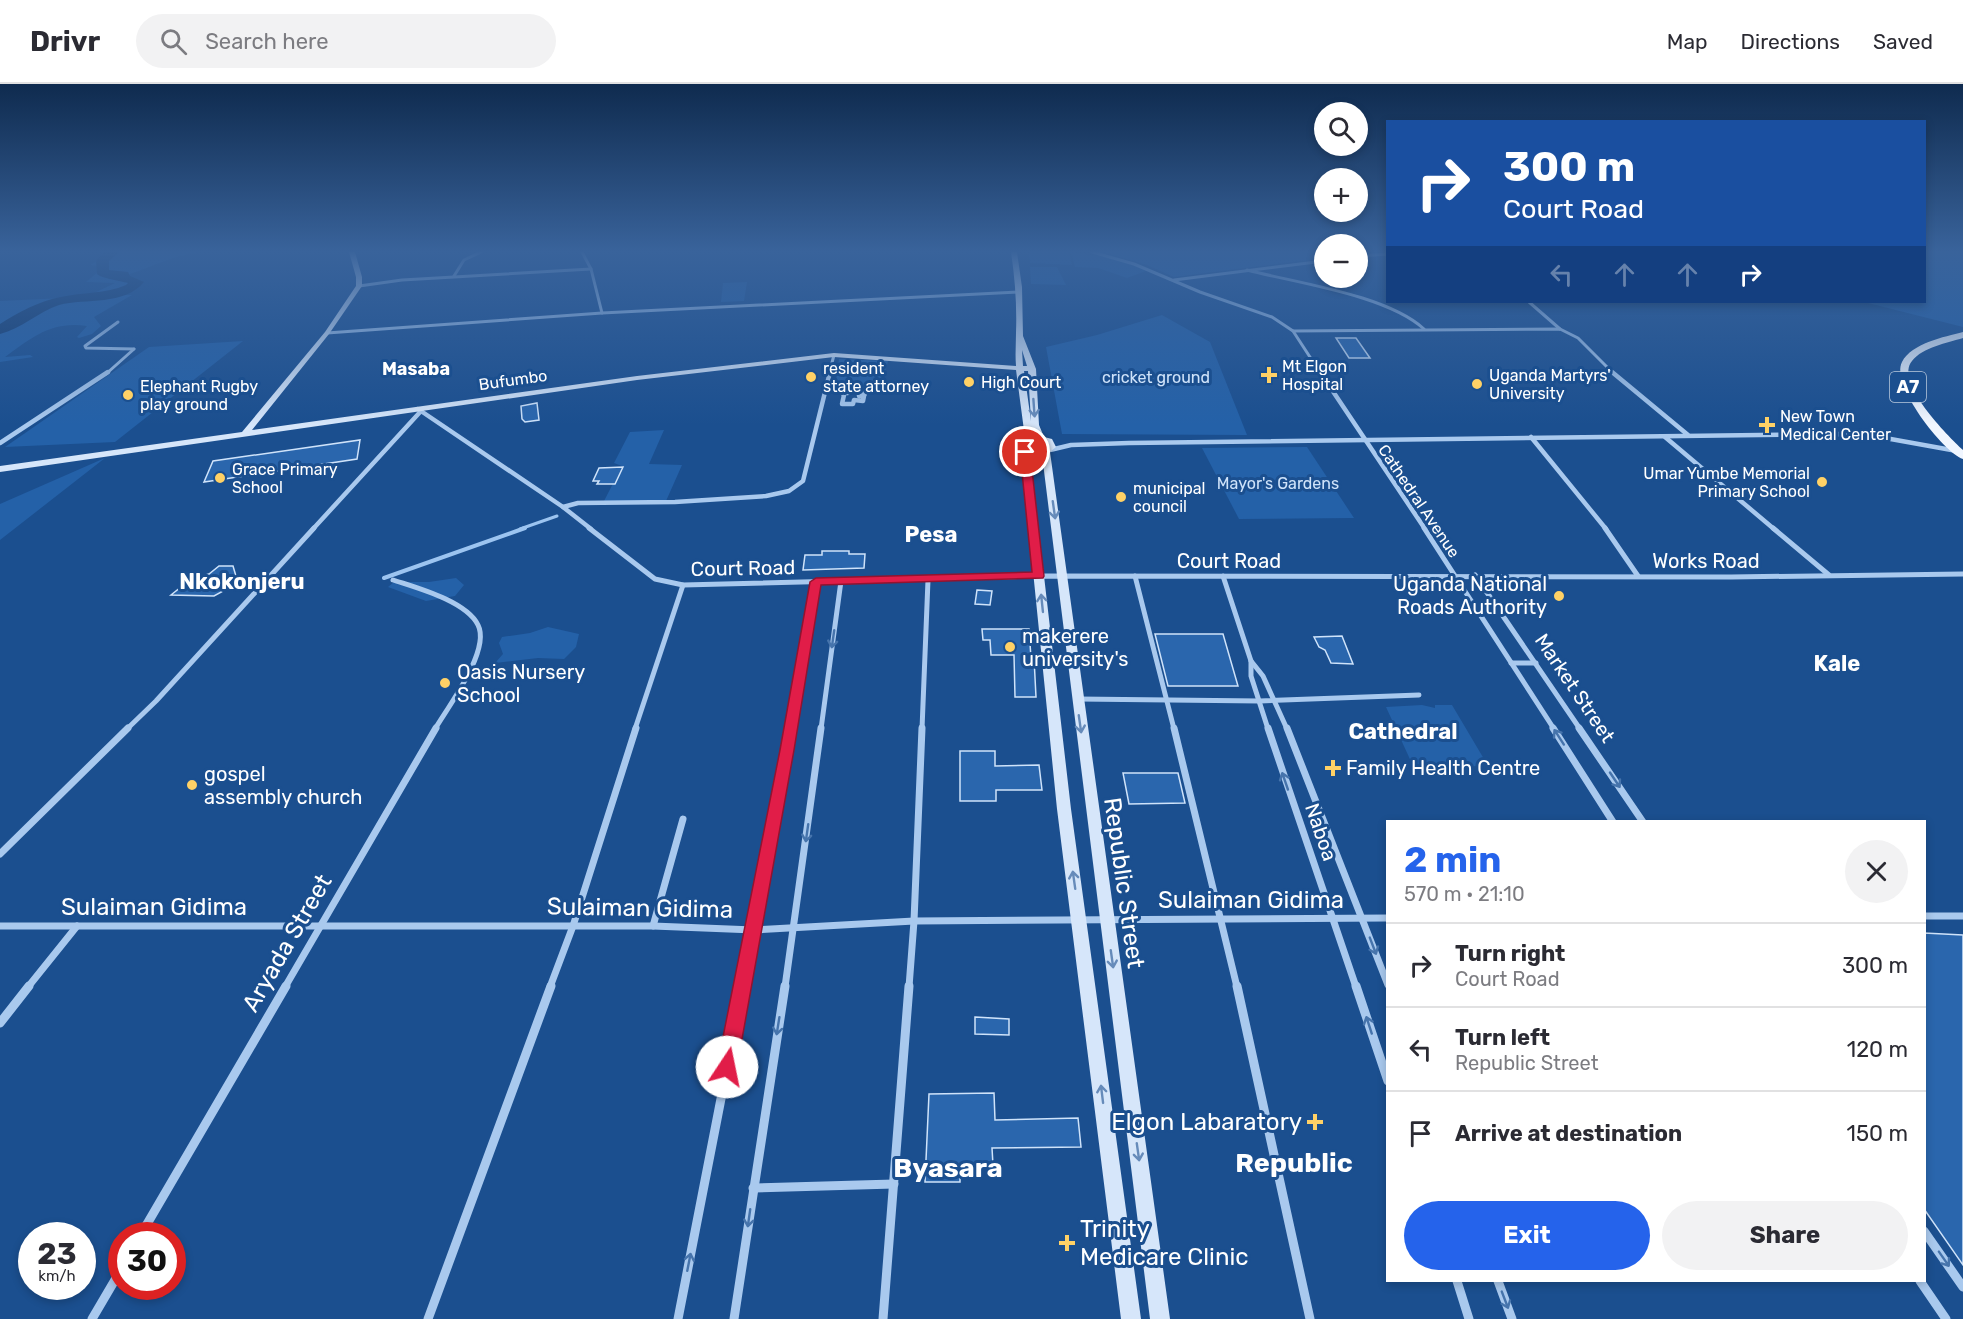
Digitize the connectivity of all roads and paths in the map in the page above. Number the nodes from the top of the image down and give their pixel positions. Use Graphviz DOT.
graph roads {
  1 [pos="343,310"];
  2 [pos="601,310"];
  3 [pos="669,310"];
  4 [pos="1019,310"];
  5 [pos="1252,310"];
  6 [pos="1391,310"];
  7 [pos="1538,310"];
  8 [pos="602,313"];
  9 [pos="118,322"];
  10 [pos="1424,329"];
  11 [pos="1560,329"];
  12 [pos="1293,331"];
  13 [pos="327,333"];
  14 [pos="1963,335"];
  15 [pos="1020,336"];
  16 [pos="834,355"];
  17 [pos="1019,369"];
  18 [pos="1032,369"];
  19 [pos="866,390"];
  20 [pos="420,410"];
  21 [pos="245,434"];
  22 [pos="1664,436"];
  23 [pos="1688,436"];
  24 [pos="1531,437"];
  25 [pos="1364,440"];
  26 [pos="0,443"];
  27 [pos="1027,445"];
  28 [pos="1046,445"];
  29 [pos="1071,446"];
  30 [pos="1960,454"];
  31 [pos="0,469"];
  32 [pos="563,507"];
  33 [pos="1963,574"];
  34 [pos="1451,575"];
  35 [pos="1475,575"];
  36 [pos="1830,575"];
  37 [pos="1039,576"];
  38 [pos="1064,576"];
  39 [pos="1135,576"];
  40 [pos="1223,576"];
  41 [pos="1638,576"];
  42 [pos="393,580"];
  43 [pos="928,580"];
  44 [pos="816,582"];
  45 [pos="841,582"];
  46 [pos="683,585"];
  47 [pos="1251,661"];
  48 [pos="1511,663"];
  49 [pos="1536,663"];
  50 [pos="1419,695"];
  51 [pos="1077,699"];
  52 [pos="1166,699"];
  53 [pos="1260,701"];
  54 [pos="1276,701"];
  55 [pos="683,819"];
  56 [pos="1612,820"];
  57 [pos="1643,820"];
  58 [pos="0,854"];
  59 [pos="1926,916"];
  60 [pos="1963,916"];
  61 [pos="1362,918"];
  62 [pos="1386,918"];
  63 [pos="1222,919"];
  64 [pos="1331,919"];
  65 [pos="1080,920"];
  66 [pos="1106,920"];
  67 [pos="915,921"];
  68 [pos="0,926"];
  69 [pos="77,926"];
  70 [pos="573,926"];
  71 [pos="653,926"];
  72 [pos="321,928"];
  73 [pos="794,928"];
  74 [pos="754,930"];
  75 [pos="1386,980"];
  76 [pos="0,1023"];
  77 [pos="1386,1075"];
  78 [pos="894,1184"];
  79 [pos="753,1188"];
  80 [pos="148,1222"];
  81 [pos="1926,1234"];
  82 [pos="1457,1282"];
  83 [pos="1498,1282"];
  84 [pos="1921,1282"];
  85 [pos="1963,1287"];
  86 [pos="108,1292"];
  87 [pos="92,1319"];
  88 [pos="428,1319"];
  89 [pos="678,1319"];
  90 [pos="734,1319"];
  91 [pos="884,1319"];
  92 [pos="1131,1319"];
  93 [pos="1160,1319"];
  94 [pos="1310,1319"];
  95 [pos="1469,1319"];
  96 [pos="1512,1319"];
  97 [pos="1946,1319"];
  1 -- 13 [label="street"];
  2 -- 8 [label="street"];
  3 -- 8 [label="street"];
  4 -- 15 [label="street"];
  5 -- 12 [label="street"];
  6 -- 10 [label="street"];
  7 -- 11 [label="street"];
  8 -- 13 [label="street"];
  9 -- 26 [label="street"];
  10 -- 11 [label="street"];
  10 -- 12 [label="street"];
  11 -- 23 [label="street"];
  12 -- 25 [label="street, Cathedral Avenue"];
  13 -- 21 [label="street"];
  14 -- 30 [label="main road, A7"];
  15 -- 17 [label="street"];
  15 -- 18 [label="street, Republic Street"];
  16 -- 17 [label="street, Bufumbo"];
  16 -- 20 [label="street, Bufumbo"];
  16 -- 32 [label="street"];
  17 -- 18 [label="street, Bufumbo"];
  17 -- 27 [label="street"];
  18 -- 28 [label="street, Republic Street, one-way"];
  19 -- 19 [label="street"];
  20 -- 21 [label="street, Bufumbo"];
  20 -- 32 [label="street, Court Road"];
  20 -- 58 [label="street"];
  21 -- 31 [label="street, Bufumbo"];
  22 -- 23 [label="street"];
  22 -- 24 [label="street"];
  22 -- 36 [label="street"];
  23 -- 30 [label="street"];
  24 -- 25 [label="street"];
  24 -- 41 [label="street"];
  25 -- 29 [label="street"];
  25 -- 34 [label="street, Cathedral Avenue"];
  27 -- 28 [label="street"];
  27 -- 28 [label="street"];
  27 -- 37 [label="street"];
  28 -- 29 [label="street"];
  28 -- 29 [label="street"];
  28 -- 38 [label="street, Republic Street, one-way"];
  32 -- 46 [label="street, Court Road"];
  33 -- 36 [label="street, Works Road"];
  34 -- 35 [label="street, Works Road"];
  34 -- 40 [label="street, Court Road"];
  34 -- 48 [label="street, Market Street"];
  35 -- 41 [label="street, Works Road"];
  35 -- 49 [label="street, Market Street"];
  36 -- 41 [label="street, Works Road"];
  37 -- 38 [label="street, Court Road"];
  37 -- 43 [label="street, Court Road"];
  65 -- 37 [label="street, one-way"];
  38 -- 39 [label="street, Court Road"];
  38 -- 51 [label="street, Republic Street"];
  39 -- 40 [label="street, Court Road"];
  39 -- 52 [label="street"];
  40 -- 47 [label="street, Naboa"];
  42 -- 72 [label="street, Aryada Street"];
  43 -- 45 [label="street, Court Road"];
  43 -- 67 [label="street"];
  44 -- 45 [label="street, Court Road"];
  44 -- 46 [label="street, Court Road"];
  44 -- 74 [label="street"];
  45 -- 73 [label="street, one-way"];
  46 -- 70 [label="street"];
  47 -- 53 [label="street, Naboa"];
  47 -- 54 [label="street, Naboa"];
  48 -- 49 [label="street"];
  56 -- 48 [label="street, Market Street, one-way"];
  49 -- 57 [label="street, Market Street, one-way"];
  50 -- 54 [label="street"];
  51 -- 52 [label="street"];
  51 -- 66 [label="street, Republic Street, one-way"];
  52 -- 53 [label="street"];
  52 -- 63 [label="street"];
  53 -- 54 [label="street"];
  64 -- 53 [label="street, Naboa, one-way"];
  54 -- 61 [label="street, Naboa"];
  55 -- 71 [label="street"];
  59 -- 60 [label="street"];
  61 -- 62 [label="street, Sulaiman Gidima"];
  61 -- 64 [label="street, Sulaiman Gidima"];
  61 -- 75 [label="street, Naboa, one-way"];
  63 -- 64 [label="street, Sulaiman Gidima"];
  63 -- 66 [label="street, Sulaiman Gidima"];
  63 -- 94 [label="street"];
  77 -- 64 [label="street, Naboa, one-way"];
  65 -- 66 [label="street, Sulaiman Gidima"];
  65 -- 67 [label="street, Sulaiman Gidima"];
  92 -- 65 [label="street, one-way"];
  66 -- 93 [label="street, Republic Street, one-way"];
  67 -- 73 [label="street, Sulaiman Gidima"];
  67 -- 78 [label="street"];
  68 -- 69 [label="street, Sulaiman Gidima"];
  69 -- 72 [label="street, Sulaiman Gidima"];
  69 -- 76 [label="street"];
  70 -- 71 [label="street, Sulaiman Gidima"];
  70 -- 72 [label="street, Sulaiman Gidima"];
  70 -- 88 [label="street"];
  71 -- 74 [label="street, Sulaiman Gidima"];
  72 -- 80 [label="street, Aryada Street"];
  73 -- 74 [label="street, Sulaiman Gidima"];
  73 -- 79 [label="street, one-way"];
  89 -- 74 [label="street, one-way"];
  78 -- 79 [label="street"];
  78 -- 91 [label="street"];
  79 -- 90 [label="street, one-way"];
  81 -- 85 [label="street, one-way"];
  82 -- 95 [label="street"];
  83 -- 96 [label="street, one-way"];
  84 -- 97 [label="street"];
  86 -- 87 [label="street"];
}
